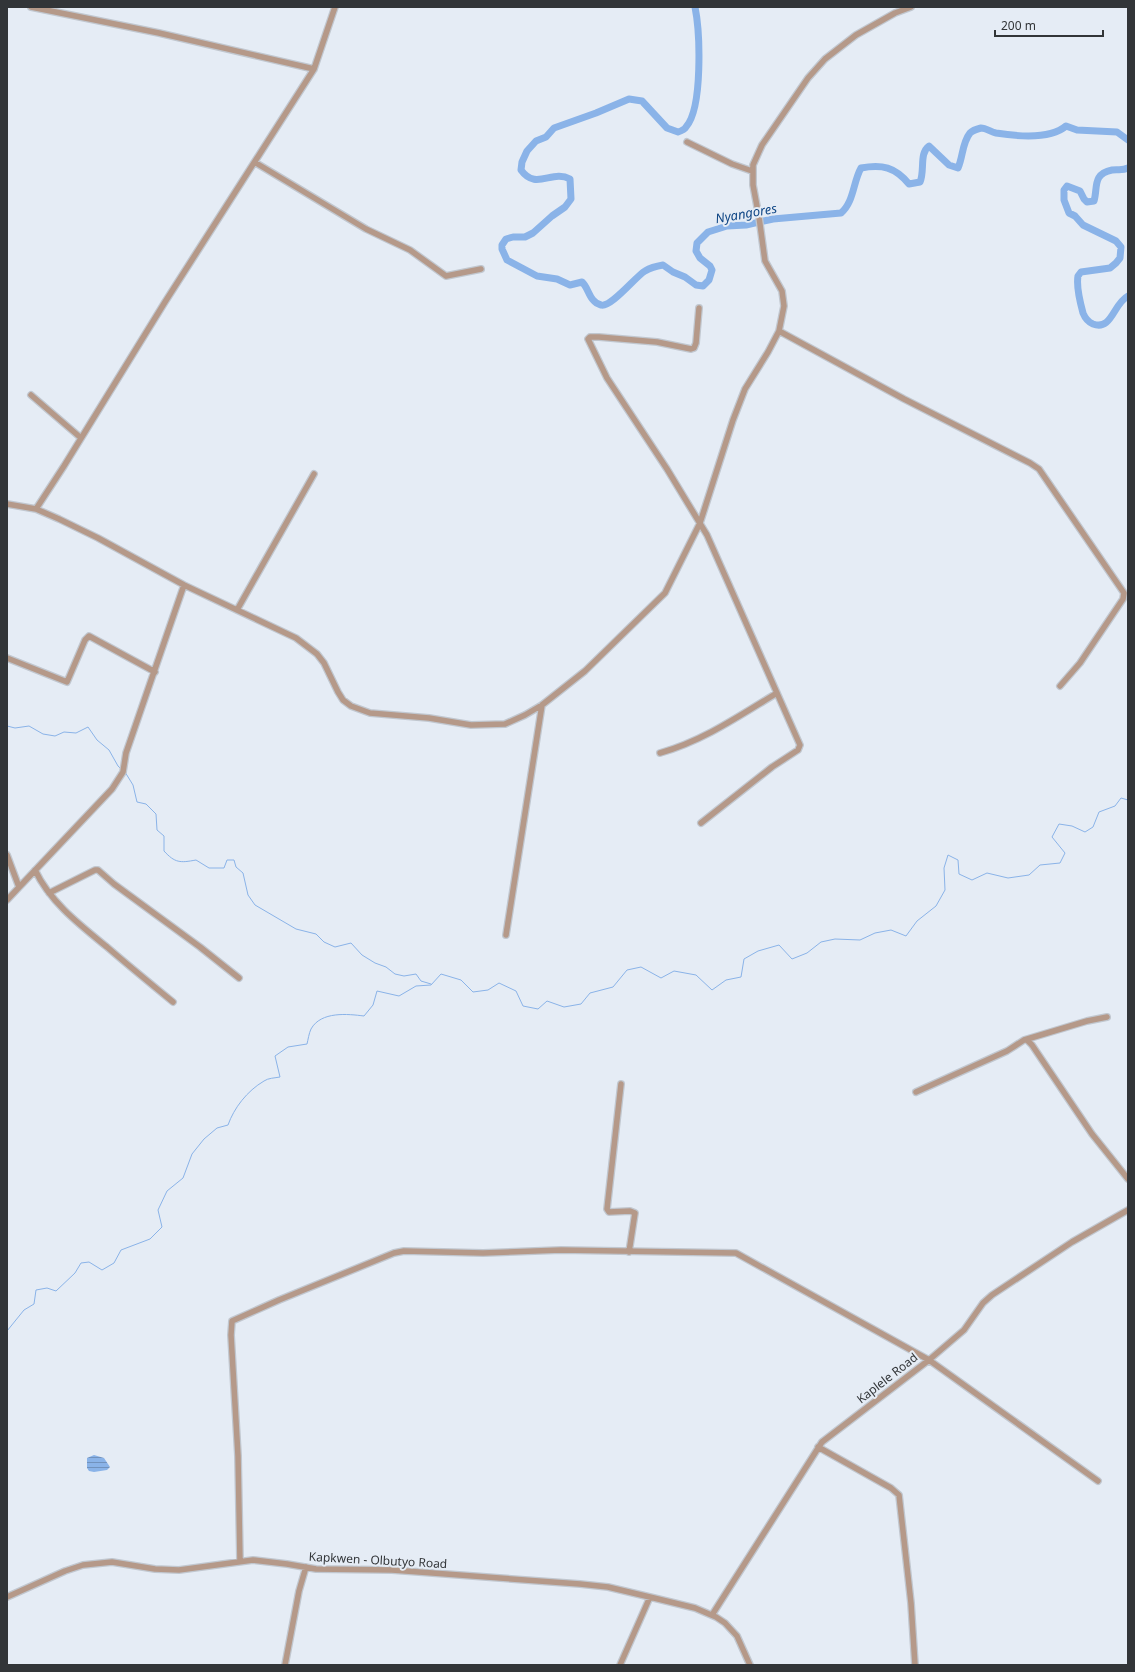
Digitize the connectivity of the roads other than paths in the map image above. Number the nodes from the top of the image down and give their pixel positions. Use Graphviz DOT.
graph roads {
  1 [pos="34,7"];
  2 [pos="336,7"];
  3 [pos="911,7"];
  4 [pos="314,69"];
  5 [pos="687,142"];
  6 [pos="256,163"];
  7 [pos="752,171"];
  8 [pos="480,269"];
  9 [pos="698,308"];
  10 [pos="779,331"];
  11 [pos="31,395"];
  12 [pos="81,438"];
  13 [pos="314,474"];
  14 [pos="7,504"];
  15 [pos="36,509"];
  16 [pos="700,523"];
  17 [pos="184,585"];
  18 [pos="237,610"];
  19 [pos="7,658"];
  20 [pos="155,672"];
  21 [pos="1060,686"];
  22 [pos="777,693"];
  23 [pos="542,705"];
  24 [pos="660,753"];
  25 [pos="701,823"];
  26 [pos="7,855"];
  27 [pos="34,870"];
  28 [pos="19,887"];
  29 [pos="49,893"];
  30 [pos="7,900"];
  31 [pos="506,935"];
  32 [pos="239,978"];
  33 [pos="173,1002"];
  34 [pos="1107,1017"];
  35 [pos="1027,1040"];
  36 [pos="621,1084"];
  37 [pos="916,1092"];
  38 [pos="1128,1179"];
  39 [pos="1128,1210"];
  40 [pos="629,1252"];
  41 [pos="930,1360"];
  42 [pos="818,1447"];
  43 [pos="1098,1481"];
  44 [pos="240,1561"];
  45 [pos="306,1567"];
  46 [pos="7,1597"];
  47 [pos="650,1597"];
  48 [pos="712,1615"];
  49 [pos="285,1665"];
  50 [pos="620,1665"];
  51 [pos="750,1665"];
  52 [pos="915,1665"];
  1 -- 4 [label="street"];
  2 -- 4 [label="street"];
  3 -- 7 [label="street"];
  4 -- 6 [label="street"];
  5 -- 7 [label="street"];
  6 -- 8 [label="street"];
  6 -- 12 [label="street"];
  7 -- 10 [label="street"];
  9 -- 16 [label="street"];
  10 -- 16 [label="street"];
  10 -- 21 [label="street"];
  11 -- 12 [label="street"];
  12 -- 15 [label="street"];
  13 -- 18 [label="street"];
  14 -- 15 [label="street"];
  15 -- 17 [label="street"];
  16 -- 22 [label="street"];
  16 -- 23 [label="street"];
  17 -- 18 [label="street"];
  17 -- 20 [label="street"];
  18 -- 23 [label="street"];
  19 -- 20 [label="street"];
  20 -- 27 [label="street"];
  22 -- 24 [label="street"];
  22 -- 25 [label="street"];
  23 -- 31 [label="street"];
  26 -- 28 [label="street"];
  27 -- 28 [label="street"];
  27 -- 29 [label="street"];
  28 -- 30 [label="street"];
  29 -- 32 [label="street"];
  29 -- 33 [label="street"];
  34 -- 35 [label="street"];
  35 -- 37 [label="street"];
  35 -- 38 [label="street"];
  36 -- 40 [label="street"];
  39 -- 41 [label="street, Kaplele Road"];
  40 -- 41 [label="street"];
  40 -- 44 [label="street"];
  41 -- 42 [label="street, Kaplele Road"];
  41 -- 43 [label="street"];
  42 -- 48 [label="street, Kaplele Road"];
  42 -- 52 [label="street"];
  44 -- 45 [label="street, Kapkwen - Olbutyo Road"];
  44 -- 46 [label="street, Kapkwen - Olbutyo Road"];
  45 -- 47 [label="street, Kapkwen - Olbutyo Road"];
  45 -- 49 [label="street"];
  47 -- 48 [label="street, Kapkwen - Olbutyo Road"];
  47 -- 50 [label="street"];
  48 -- 51 [label="street, Kapkwen - Olbutyo Road"];
}
